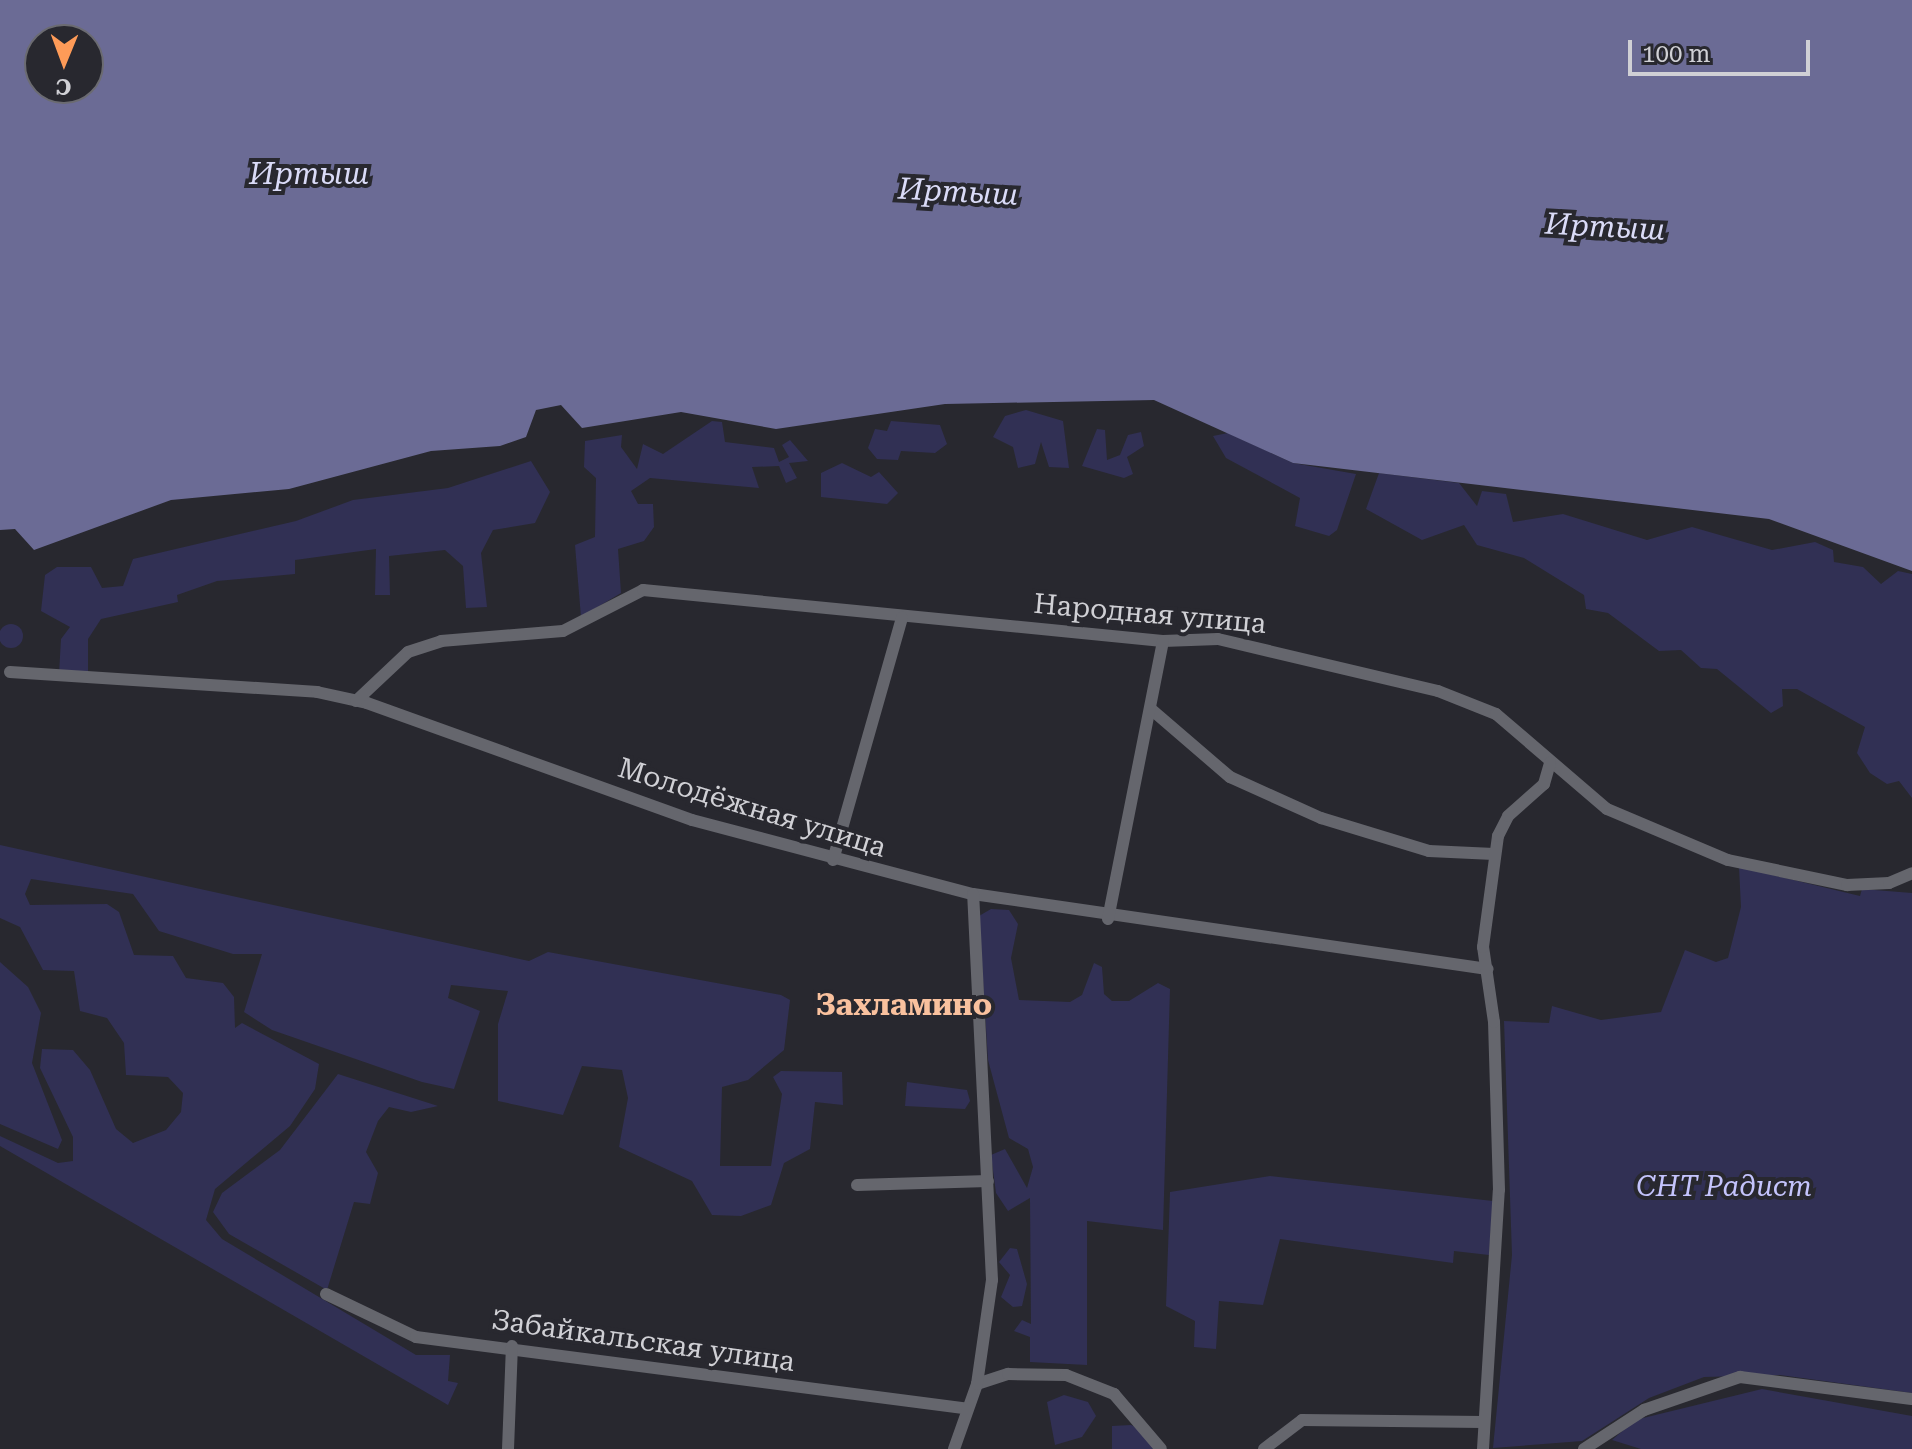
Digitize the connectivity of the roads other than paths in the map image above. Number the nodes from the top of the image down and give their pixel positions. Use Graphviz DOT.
graph roads {
  1 [pos="902,618"];
  2 [pos="1163,641"];
  3 [pos="10,672"];
  4 [pos="356,701"];
  5 [pos="1152,710"];
  6 [pos="1550,763"];
  7 [pos="1494,854"];
  8 [pos="833,860"];
  9 [pos="1912,873"];
  10 [pos="973,894"];
  11 [pos="1108,919"];
  12 [pos="1488,969"];
  13 [pos="988,1181"];
  14 [pos="857,1185"];
  15 [pos="326,1294"];
  16 [pos="512,1346"];
  17 [pos="977,1384"];
  18 [pos="1912,1399"];
  19 [pos="963,1408"];
  20 [pos="1483,1422"];
  21 [pos="508,1449"];
  22 [pos="954,1449"];
  23 [pos="1161,1449"];
  24 [pos="1264,1449"];
  25 [pos="1483,1449"];
  26 [pos="1584,1449"];
  1 -- 2 [label="street, Народная улица"];
  1 -- 4 [label="street, Народная улица"];
  1 -- 8 [label="street"];
  2 -- 5 [label="street"];
  2 -- 6 [label="street, Народная улица"];
  3 -- 4 [label="street, Молодёжная улица"];
  4 -- 8 [label="street, Молодёжная улица"];
  5 -- 7 [label="street"];
  5 -- 11 [label="street"];
  6 -- 7 [label="street"];
  6 -- 9 [label="street, Народная улица"];
  7 -- 12 [label="street"];
  8 -- 10 [label="street, Молодёжная улица"];
  10 -- 11 [label="street, Молодёжная улица"];
  10 -- 13 [label="street"];
  11 -- 12 [label="street, Молодёжная улица"];
  12 -- 20 [label="street"];
  13 -- 14 [label="street"];
  13 -- 17 [label="street"];
  15 -- 16 [label="street, Забайкальская улица"];
  16 -- 19 [label="street, Забайкальская улица"];
  16 -- 21 [label="street"];
  17 -- 19 [label="street"];
  17 -- 23 [label="street"];
  18 -- 26 [label="street"];
  19 -- 22 [label="street"];
  20 -- 24 [label="street"];
  20 -- 25 [label="street"];
}
